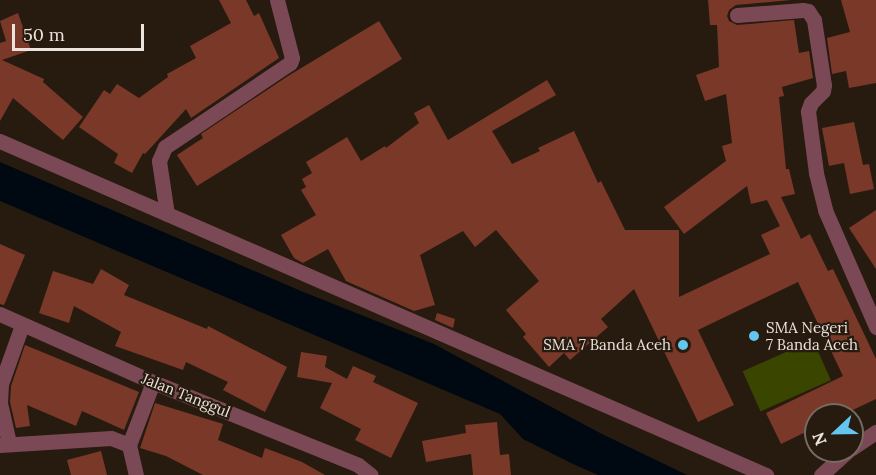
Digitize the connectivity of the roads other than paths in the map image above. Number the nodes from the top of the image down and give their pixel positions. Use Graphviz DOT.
graph roads {
  1 [pos="276,0"];
  2 [pos="737,15"];
  3 [pos="0,141"];
  4 [pos="167,214"];
  5 [pos="870,297"];
  6 [pos="0,314"];
  7 [pos="22,325"];
  8 [pos="876,327"];
  9 [pos="153,382"];
  10 [pos="4,444"];
  11 [pos="129,445"];
  12 [pos="834,463"];
  13 [pos="136,475"];
  14 [pos="371,475"];
  15 [pos="766,475"];
  16 [pos="821,475"];
  1 -- 4 [label="street"];
  2 -- 5 [label="street"];
  3 -- 4 [label="street"];
  4 -- 15 [label="street"];
  5 -- 8 [label="street"];
  6 -- 7 [label="street, Jalan Tanggul"];
  7 -- 9 [label="street, Jalan Tanggul"];
  7 -- 10 [label="street"];
  9 -- 11 [label="street"];
  9 -- 14 [label="street, Jalan Tanggul"];
  10 -- 11 [label="street"];
  11 -- 13 [label="street"];
  12 -- 16 [label="street"];
}
